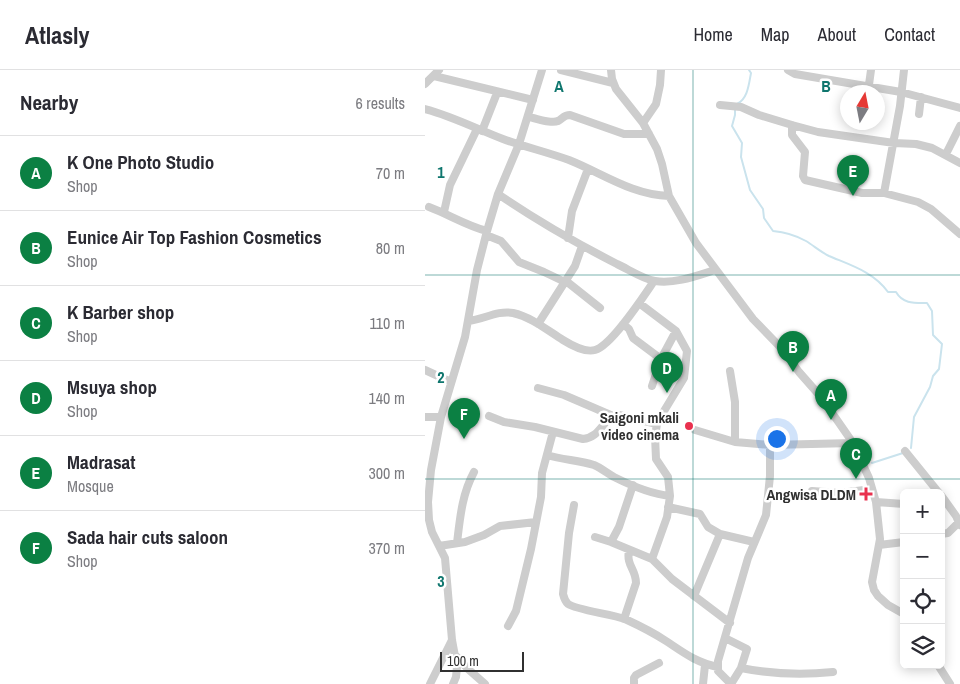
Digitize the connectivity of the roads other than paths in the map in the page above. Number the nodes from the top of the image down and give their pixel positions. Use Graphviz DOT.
graph roads {
  1 [pos="542,70"];
  2 [pos="561,70"];
  3 [pos="611,70"];
  4 [pos="661,70"];
  5 [pos="788,70"];
  6 [pos="871,70"];
  7 [pos="904,70"];
  8 [pos="437,73"];
  9 [pos="613,83"];
  10 [pos="425,84"];
  11 [pos="845,85"];
  12 [pos="869,85"];
  13 [pos="885,91"];
  14 [pos="497,92"];
  15 [pos="901,92"];
  16 [pos="921,97"];
  17 [pos="533,100"];
  18 [pos="721,106"];
  19 [pos="960,108"];
  20 [pos="425,109"];
  21 [pos="919,114"];
  22 [pos="528,117"];
  23 [pos="643,123"];
  24 [pos="792,126"];
  25 [pos="960,126"];
  26 [pos="480,130"];
  27 [pos="649,134"];
  28 [pos="894,143"];
  29 [pos="519,144"];
  30 [pos="946,154"];
  31 [pos="960,162"];
  32 [pos="588,169"];
  33 [pos="884,193"];
  34 [pos="498,194"];
  35 [pos="669,196"];
  36 [pos="429,206"];
  37 [pos="444,212"];
  38 [pos="487,233"];
  39 [pos="960,234"];
  40 [pos="568,238"];
  41 [pos="582,246"];
  42 [pos="715,270"];
  43 [pos="654,281"];
  44 [pos="565,282"];
  45 [pos="639,303"];
  46 [pos="600,308"];
  47 [pos="468,321"];
  48 [pos="538,324"];
  49 [pos="623,324"];
  50 [pos="676,332"];
  51 [pos="661,359"];
  52 [pos="425,370"];
  53 [pos="730,371"];
  54 [pos="451,382"];
  55 [pos="652,386"];
  56 [pos="538,388"];
  57 [pos="489,416"];
  58 [pos="613,416"];
  59 [pos="425,417"];
  60 [pos="441,417"];
  61 [pos="657,424"];
  62 [pos="695,430"];
  63 [pos="553,432"];
  64 [pos="735,442"];
  65 [pos="853,443"];
  66 [pos="770,445"];
  67 [pos="905,451"];
  68 [pos="547,455"];
  69 [pos="474,472"];
  70 [pos="633,485"];
  71 [pos="872,489"];
  72 [pos="935,489"];
  73 [pos="813,491"];
  74 [pos="670,496"];
  75 [pos="876,502"];
  76 [pos="945,503"];
  77 [pos="900,504"];
  78 [pos="574,505"];
  79 [pos="668,507"];
  80 [pos="536,522"];
  81 [pos="959,523"];
  82 [pos="428,531"];
  83 [pos="945,533"];
  84 [pos="720,534"];
  85 [pos="595,537"];
  86 [pos="611,542"];
  87 [pos="754,542"];
  88 [pos="900,542"];
  89 [pos="457,543"];
  90 [pos="879,545"];
  91 [pos="439,546"];
  92 [pos="629,550"];
  93 [pos="652,559"];
  94 [pos="694,596"];
  95 [pos="900,612"];
  96 [pos="624,619"];
  97 [pos="729,623"];
  98 [pos="509,626"];
  99 [pos="725,638"];
  100 [pos="452,640"];
  101 [pos="455,654"];
  102 [pos="659,663"];
  103 [pos="705,665"];
  104 [pos="717,668"];
  105 [pos="741,668"];
  106 [pos="940,669"];
  107 [pos="833,672"];
  108 [pos="430,684"];
  109 [pos="453,684"];
  110 [pos="484,684"];
  111 [pos="634,684"];
  112 [pos="703,684"];
  113 [pos="731,684"];
  114 [pos="949,684"];
  1 -- 17 [label="street"];
  2 -- 9 [label="street"];
  3 -- 9 [label="street"];
  4 -- 23 [label="street"];
  5 -- 11 [label="street"];
  6 -- 12 [label="street"];
  7 -- 15 [label="street"];
  8 -- 10 [label="street"];
  8 -- 14 [label="street"];
  9 -- 23 [label="street"];
  13 -- 15 [label="street"];
  14 -- 17 [label="street"];
  14 -- 26 [label="street"];
  15 -- 16 [label="street"];
  15 -- 28 [label="street"];
  16 -- 19 [label="street"];
  16 -- 21 [label="street"];
  17 -- 22 [label="street"];
  18 -- 24 [label="street"];
  20 -- 26 [label="street"];
  22 -- 27 [label="street"];
  22 -- 29 [label="street"];
  23 -- 27 [label="street"];
  24 -- 28 [label="street"];
  24 -- 33 [label="street"];
  25 -- 30 [label="street"];
  26 -- 29 [label="street"];
  26 -- 37 [label="street"];
  27 -- 35 [label="street"];
  28 -- 30 [label="street"];
  28 -- 33 [label="street"];
  29 -- 32 [label="street"];
  29 -- 34 [label="street"];
  30 -- 31 [label="street"];
  32 -- 35 [label="street"];
  32 -- 40 [label="street"];
  33 -- 39 [label="street"];
  34 -- 38 [label="street"];
  34 -- 40 [label="street"];
  35 -- 42 [label="street"];
  36 -- 37 [label="street"];
  37 -- 38 [label="street"];
  38 -- 44 [label="street"];
  38 -- 47 [label="street"];
  40 -- 41 [label="street"];
  41 -- 43 [label="street"];
  41 -- 44 [label="street"];
  42 -- 43 [label="street"];
  42 -- 65 [label="street"];
  43 -- 45 [label="street"];
  44 -- 46 [label="street"];
  44 -- 48 [label="street"];
  45 -- 49 [label="street"];
  45 -- 50 [label="street"];
  47 -- 48 [label="street"];
  47 -- 54 [label="street"];
  48 -- 49 [label="street"];
  49 -- 51 [label="street"];
  50 -- 51 [label="street"];
  50 -- 61 [label="street"];
  51 -- 55 [label="street"];
  52 -- 54 [label="street"];
  53 -- 64 [label="street"];
  54 -- 60 [label="street"];
  56 -- 58 [label="street"];
  57 -- 63 [label="street"];
  58 -- 61 [label="street"];
  58 -- 63 [label="street"];
  59 -- 60 [label="street"];
  60 -- 82 [label="street"];
  61 -- 74 [label="street"];
  62 -- 64 [label="street"];
  63 -- 68 [label="street"];
  64 -- 66 [label="street"];
  65 -- 66 [label="street"];
  65 -- 71 [label="street"];
  66 -- 87 [label="street"];
  67 -- 72 [label="street"];
  68 -- 70 [label="street"];
  68 -- 80 [label="street"];
  69 -- 89 [label="street"];
  70 -- 74 [label="street"];
  70 -- 86 [label="street"];
  71 -- 73 [label="street"];
  71 -- 75 [label="street"];
  74 -- 79 [label="street"];
  75 -- 77 [label="street"];
  75 -- 90 [label="street"];
  76 -- 81 [label="street"];
  78 -- 96 [label="street"];
  79 -- 84 [label="street"];
  79 -- 93 [label="street"];
  80 -- 89 [label="street"];
  80 -- 98 [label="street"];
  81 -- 83 [label="street"];
  82 -- 91 [label="street"];
  84 -- 87 [label="street"];
  84 -- 94 [label="street"];
  85 -- 86 [label="street"];
  86 -- 92 [label="street"];
  87 -- 97 [label="street"];
  88 -- 90 [label="street"];
  89 -- 91 [label="street"];
  90 -- 95 [label="street"];
  91 -- 100 [label="street"];
  92 -- 93 [label="street"];
  92 -- 96 [label="street"];
  93 -- 94 [label="street"];
  94 -- 97 [label="street"];
  96 -- 103 [label="street"];
  97 -- 99 [label="street"];
  99 -- 104 [label="street"];
  99 -- 105 [label="street"];
  100 -- 101 [label="street"];
  100 -- 108 [label="street"];
  101 -- 109 [label="street"];
  101 -- 110 [label="street"];
  102 -- 111 [label="street"];
  103 -- 104 [label="street"];
  103 -- 112 [label="street"];
  104 -- 113 [label="street"];
  105 -- 107 [label="street"];
  105 -- 113 [label="street"];
  106 -- 114 [label="street"];
}
